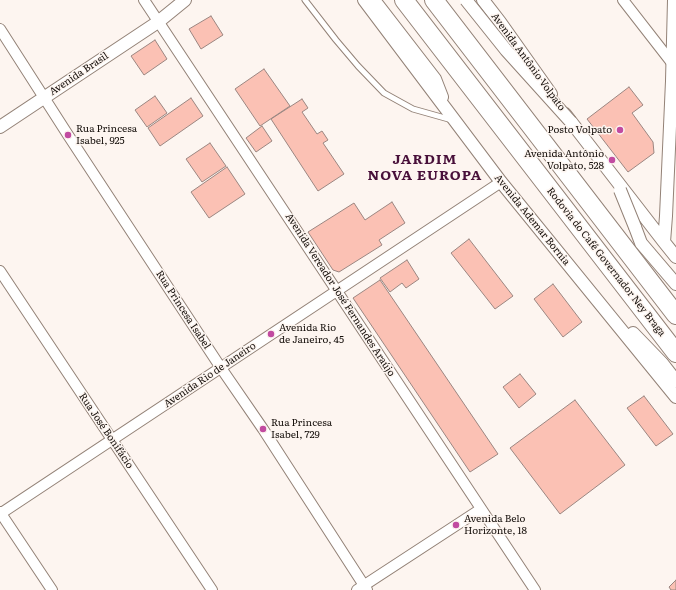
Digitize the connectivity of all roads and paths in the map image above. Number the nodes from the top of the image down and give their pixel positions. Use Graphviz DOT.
graph roads {
  1 [pos="144,0"];
  2 [pos="185,0"];
  3 [pos="305,0"];
  4 [pos="364,0"];
  5 [pos="374,0"];
  6 [pos="404,0"];
  7 [pos="434,0"];
  8 [pos="466,0"];
  9 [pos="483,0"];
  10 [pos="623,0"];
  11 [pos="674,0"];
  12 [pos="158,22"];
  13 [pos="0,29"];
  14 [pos="672,63"];
  15 [pos="44,98"];
  16 [pos="446,110"];
  17 [pos="454,120"];
  18 [pos="571,122"];
  19 [pos="0,127"];
  20 [pos="501,182"];
  21 [pos="619,186"];
  22 [pos="664,242"];
  23 [pos="676,257"];
  24 [pos="0,271"];
  25 [pos="582,281"];
  26 [pos="676,284"];
  27 [pos="337,290"];
  28 [pos="676,315"];
  29 [pos="676,353"];
  30 [pos="221,368"];
  31 [pos="676,381"];
  32 [pos="676,397"];
  33 [pos="112,440"];
  34 [pos="480,509"];
  35 [pos="0,513"];
  36 [pos="363,588"];
  37 [pos="52,590"];
  38 [pos="212,590"];
  39 [pos="535,590"];
  1 -- 12 [label="street, Avenida Vereador José Fernandes Araújo"];
  2 -- 12 [label="street, Avenida Brasil"];
  3 -- 17 [label="lane"];
  4 -- 16 [label="street, Avenida Ademar Bornia"];
  5 -- 16 [label="street"];
  6 -- 29 [label="highway, Rodovia do Café Governador Ney Braga"];
  7 -- 28 [label="highway"];
  8 -- 18 [label="street, bridge"];
  9 -- 18 [label="street, Avenida Antônio Volpato"];
  10 -- 14 [label="street"];
  11 -- 14 [label="street"];
  12 -- 15 [label="street, Avenida Brasil"];
  12 -- 27 [label="street, Avenida Vereador José Fernandes Araújo"];
  13 -- 15 [label="street, Rua Princesa Isabel"];
  14 -- 22 [label="street"];
  15 -- 19 [label="street, Avenida Brasil"];
  15 -- 30 [label="street, Rua Princesa Isabel"];
  16 -- 17 [label="street, Avenida Ademar Bornia"];
  17 -- 20 [label="street, Avenida Ademar Bornia"];
  18 -- 21 [label="street, Avenida Antônio Volpato"];
  20 -- 25 [label="street, Avenida Ademar Bornia"];
  20 -- 27 [label="street, Avenida Rio de Janeiro"];
  21 -- 22 [label="street, Avenida Antônio Volpato"];
  21 -- 26 [label="street, bridge"];
  22 -- 23 [label="street, Avenida Antônio Volpato"];
  24 -- 33 [label="street, Rua José Bonifácio"];
  25 -- 31 [label="street"];
  25 -- 32 [label="street, Avenida Ademar Bornia"];
  27 -- 30 [label="street, Avenida Rio de Janeiro"];
  27 -- 34 [label="street, Avenida Vereador José Fernandes Araújo"];
  30 -- 33 [label="street, Avenida Rio de Janeiro"];
  30 -- 36 [label="street, Rua Princesa Isabel"];
  33 -- 35 [label="street, Avenida Rio de Janeiro"];
  33 -- 38 [label="street, Rua José Bonifácio"];
  34 -- 36 [label="street"];
  34 -- 39 [label="street, Avenida Vereador José Fernandes Araújo"];
  35 -- 37 [label="street"];
}
